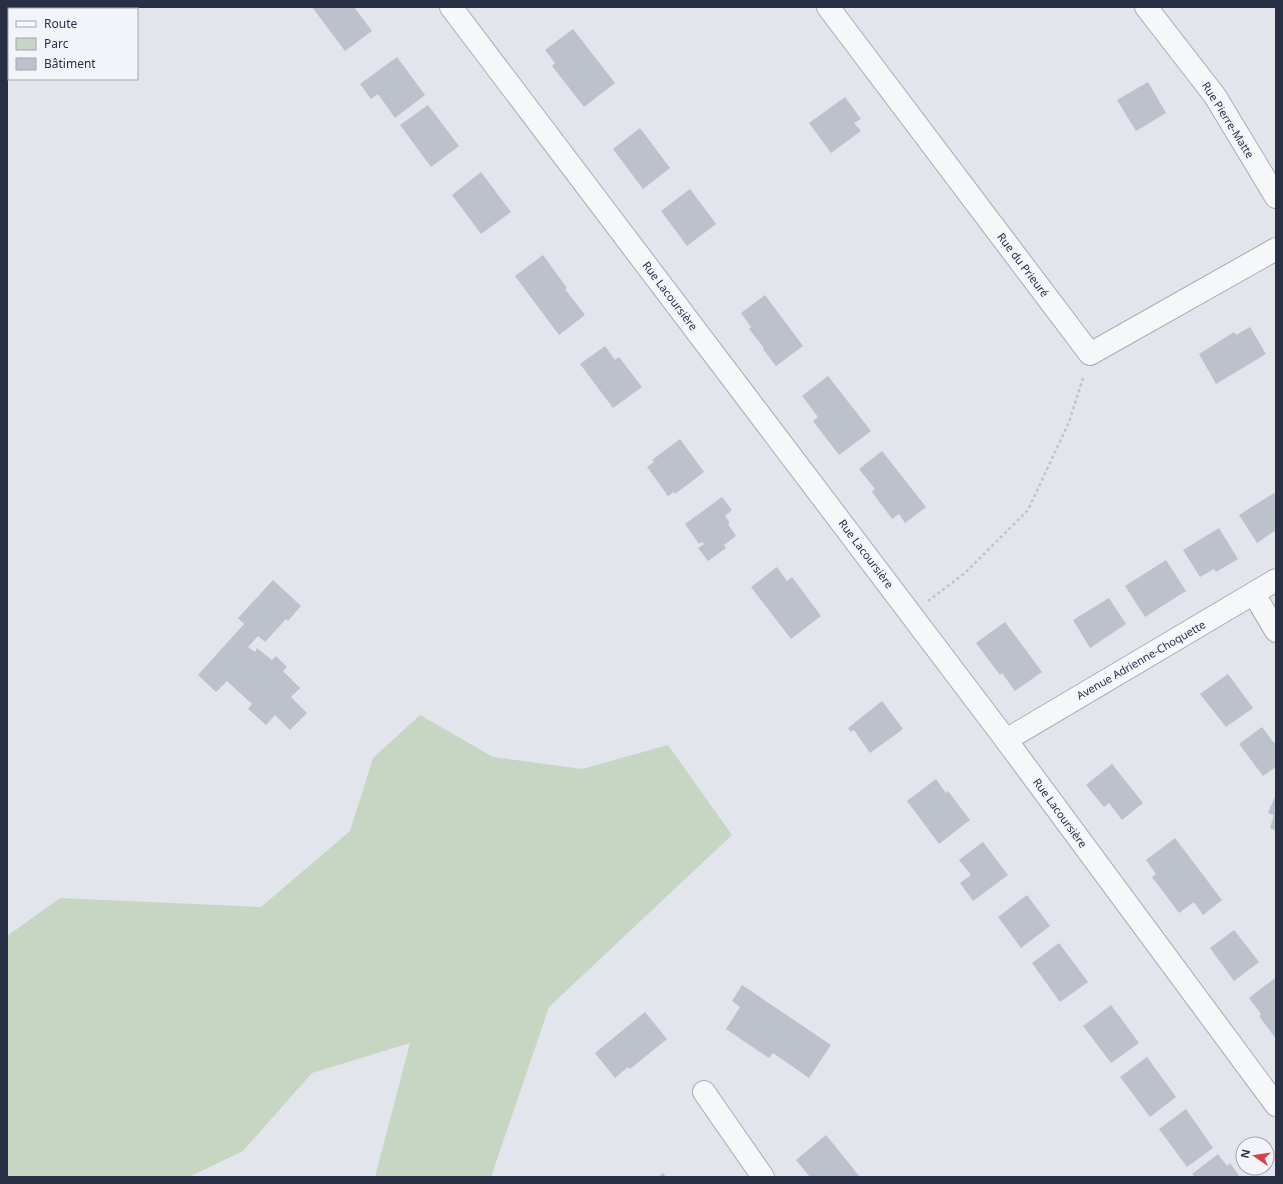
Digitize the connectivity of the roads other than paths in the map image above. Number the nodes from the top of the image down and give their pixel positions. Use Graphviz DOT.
graph roads {
  1 [pos="451,7"];
  2 [pos="828,7"];
  3 [pos="1146,7"];
  4 [pos="1276,197"];
  5 [pos="1276,249"];
  6 [pos="1276,580"];
  7 [pos="1254,594"];
  8 [pos="1276,630"];
  9 [pos="1006,740"];
  10 [pos="704,1092"];
  11 [pos="1276,1105"];
  12 [pos="763,1177"];
  1 -- 9 [label="street, Rue Lacoursière"];
  2 -- 5 [label="street, Rue du Prieuré"];
  3 -- 4 [label="street, Rue Pierre-Matte"];
  6 -- 7 [label="street, Avenue Adrienne-Choquette"];
  7 -- 8 [label="street"];
  7 -- 9 [label="street, Avenue Adrienne-Choquette"];
  9 -- 11 [label="street, Rue Lacoursière"];
  10 -- 12 [label="street"];
}
